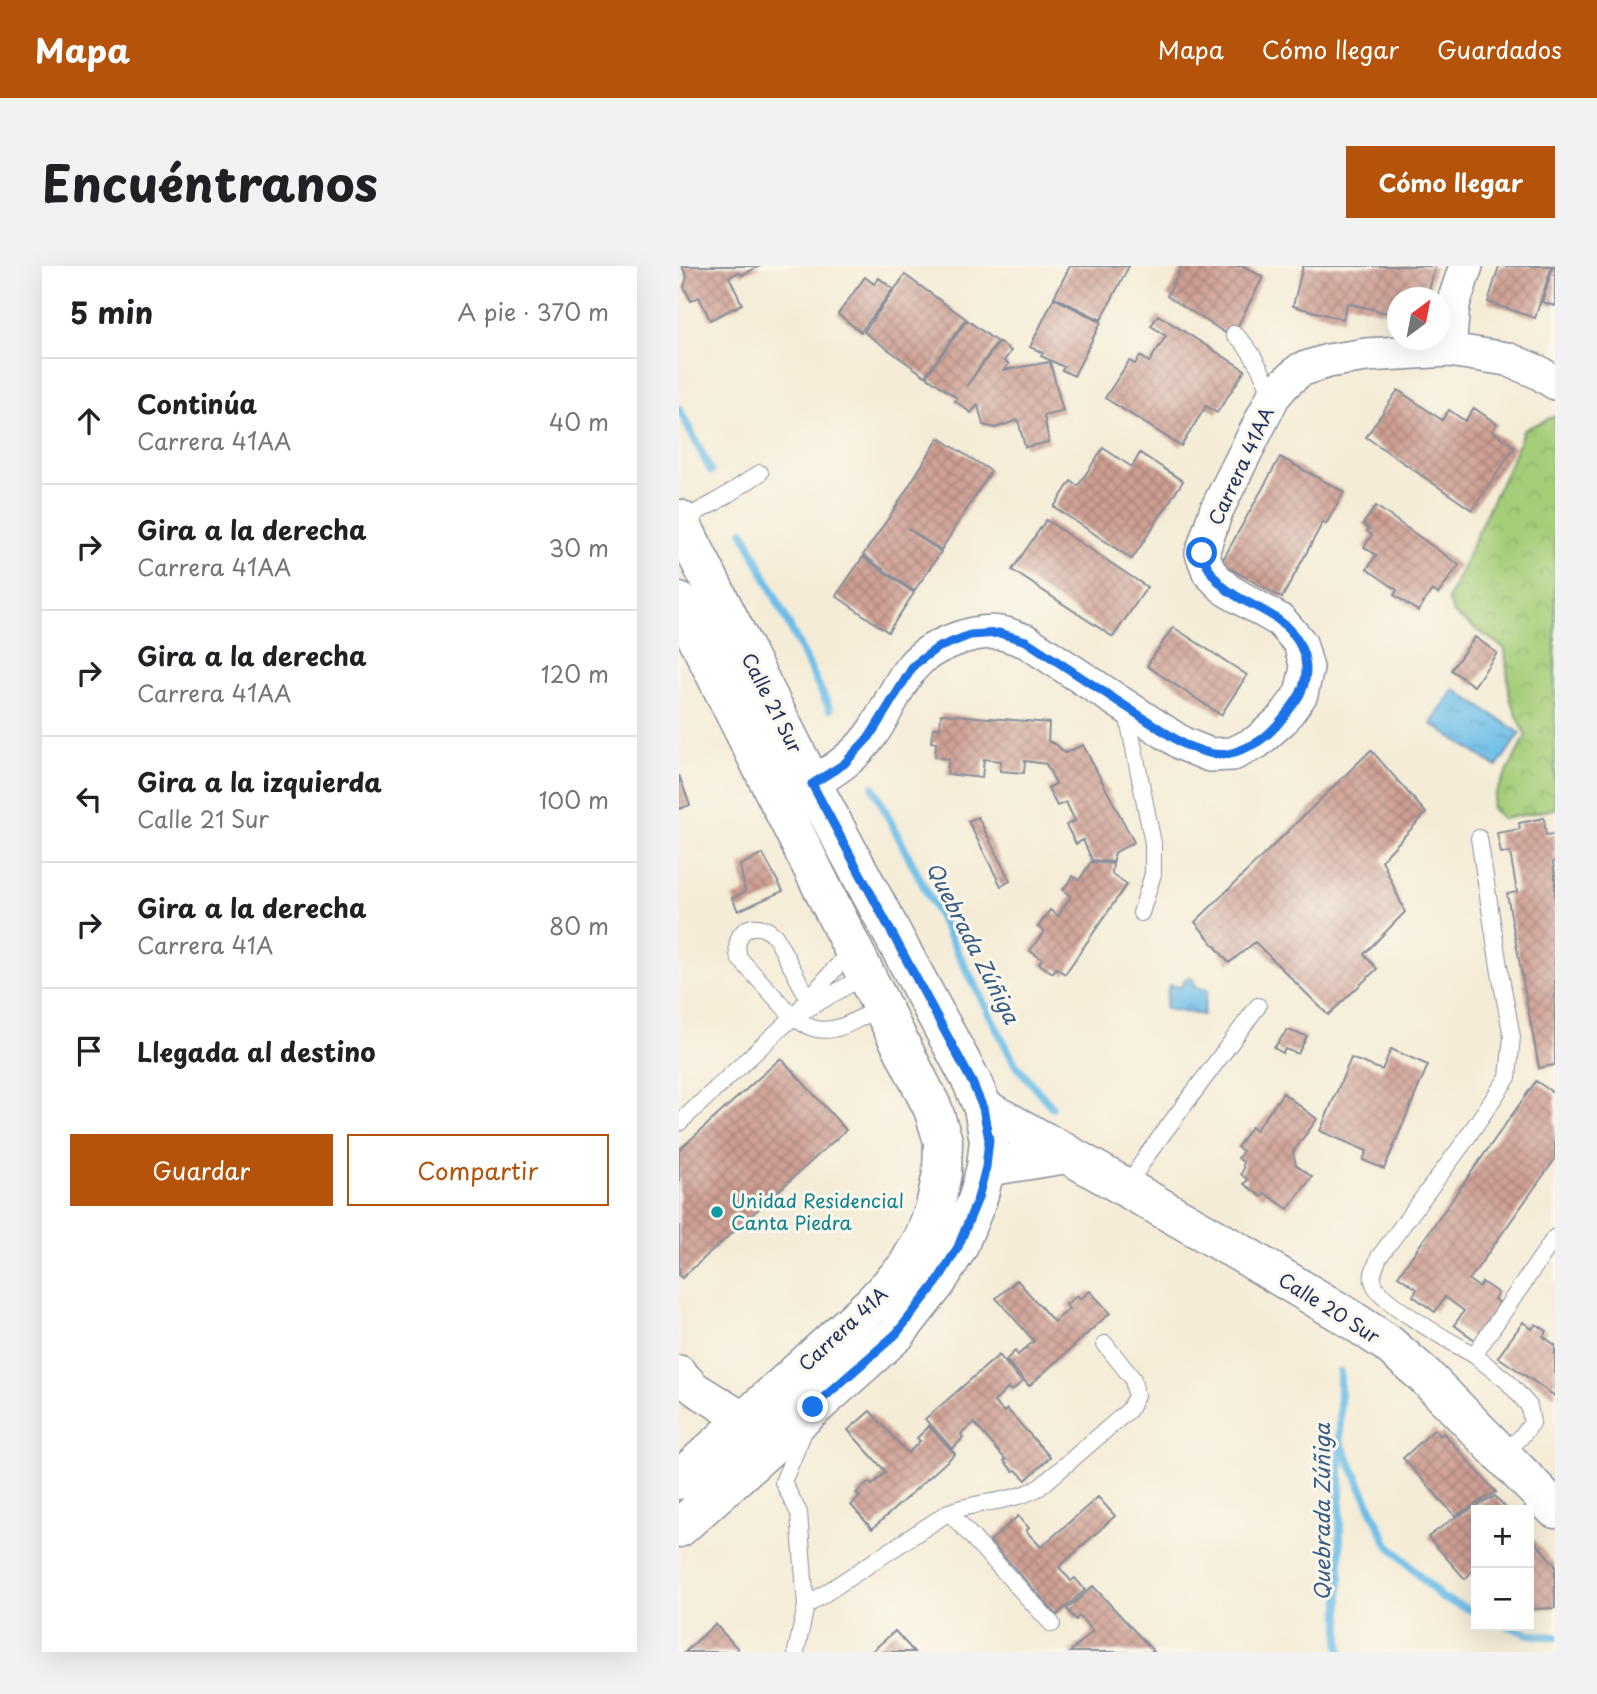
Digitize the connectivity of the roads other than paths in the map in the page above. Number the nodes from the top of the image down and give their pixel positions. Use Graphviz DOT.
graph roads {
  1 [pos="1466,266"];
  2 [pos="1234,334"];
  3 [pos="1450,338"];
  4 [pos="1449,350"];
  5 [pos="1555,383"];
  6 [pos="1273,397"];
  7 [pos="760,473"];
  8 [pos="680,520"];
  9 [pos="679,602"];
  10 [pos="1125,705"];
  11 [pos="812,784"];
  12 [pos="1479,838"];
  13 [pos="1141,913"];
  14 [pos="867,977"];
  15 [pos="809,998"];
  16 [pos="1258,1006"];
  17 [pos="793,1017"];
  18 [pos="983,1108"];
  19 [pos="679,1123"];
  20 [pos="943,1140"];
  21 [pos="1067,1154"];
  22 [pos="986,1167"];
  23 [pos="1126,1188"];
  24 [pos="1555,1237"];
  25 [pos="1105,1344"];
  26 [pos="1474,1355"];
  27 [pos="686,1380"];
  28 [pos="813,1407"];
  29 [pos="745,1420"];
  30 [pos="715,1447"];
  31 [pos="1502,1456"];
  32 [pos="679,1480"];
  33 [pos="1555,1509"];
  34 [pos="949,1512"];
  35 [pos="679,1528"];
  36 [pos="806,1606"];
  37 [pos="1052,1624"];
  38 [pos="796,1652"];
  1 -- 3 [label="street"];
  2 -- 6 [label="lane"];
  4 -- 5 [label="street, Carrera 41AA"];
  4 -- 6 [label="street, Carrera 41AA"];
  6 -- 10 [label="street, Carrera 41AA"];
  7 -- 8 [label="lane"];
  8 -- 11 [label="street, Calle 21 Sur"];
  9 -- 14 [label="street, Calle 21 Sur"];
  10 -- 11 [label="street, Carrera 41AA"];
  10 -- 13 [label="lane"];
  11 -- 18 [label="street, Calle 21 Sur"];
  12 -- 26 [label="lane"];
  14 -- 15 [label="lane"];
  14 -- 17 [label="lane"];
  14 -- 17 [label="lane"];
  14 -- 20 [label="street, Calle 21 Sur"];
  15 -- 17 [label="lane"];
  15 -- 17 [label="lane"];
  16 -- 23 [label="lane"];
  17 -- 19 [label="lane"];
  18 -- 21 [label="street, Calle 20 Sur"];
  18 -- 22 [label="street, Carrera 41A"];
  20 -- 29 [label="street, Carrera 41A"];
  21 -- 22 [label="street"];
  21 -- 23 [label="street, Calle 20 Sur"];
  22 -- 28 [label="street, Carrera 41A"];
  23 -- 31 [label="street, Calle 20 Sur"];
  24 -- 26 [label="lane"];
  25 -- 34 [label="lane"];
  26 -- 31 [label="lane"];
  27 -- 29 [label="street"];
  27 -- 30 [label="street"];
  28 -- 35 [label="street, Carrera 41A"];
  28 -- 36 [label="lane"];
  29 -- 30 [label="street, Carrera 41A"];
  30 -- 32 [label="street, Carrera 41A"];
  31 -- 33 [label="street, Calle 20 Sur"];
  34 -- 36 [label="lane"];
  34 -- 37 [label="lane"];
  36 -- 38 [label="lane"];
}
